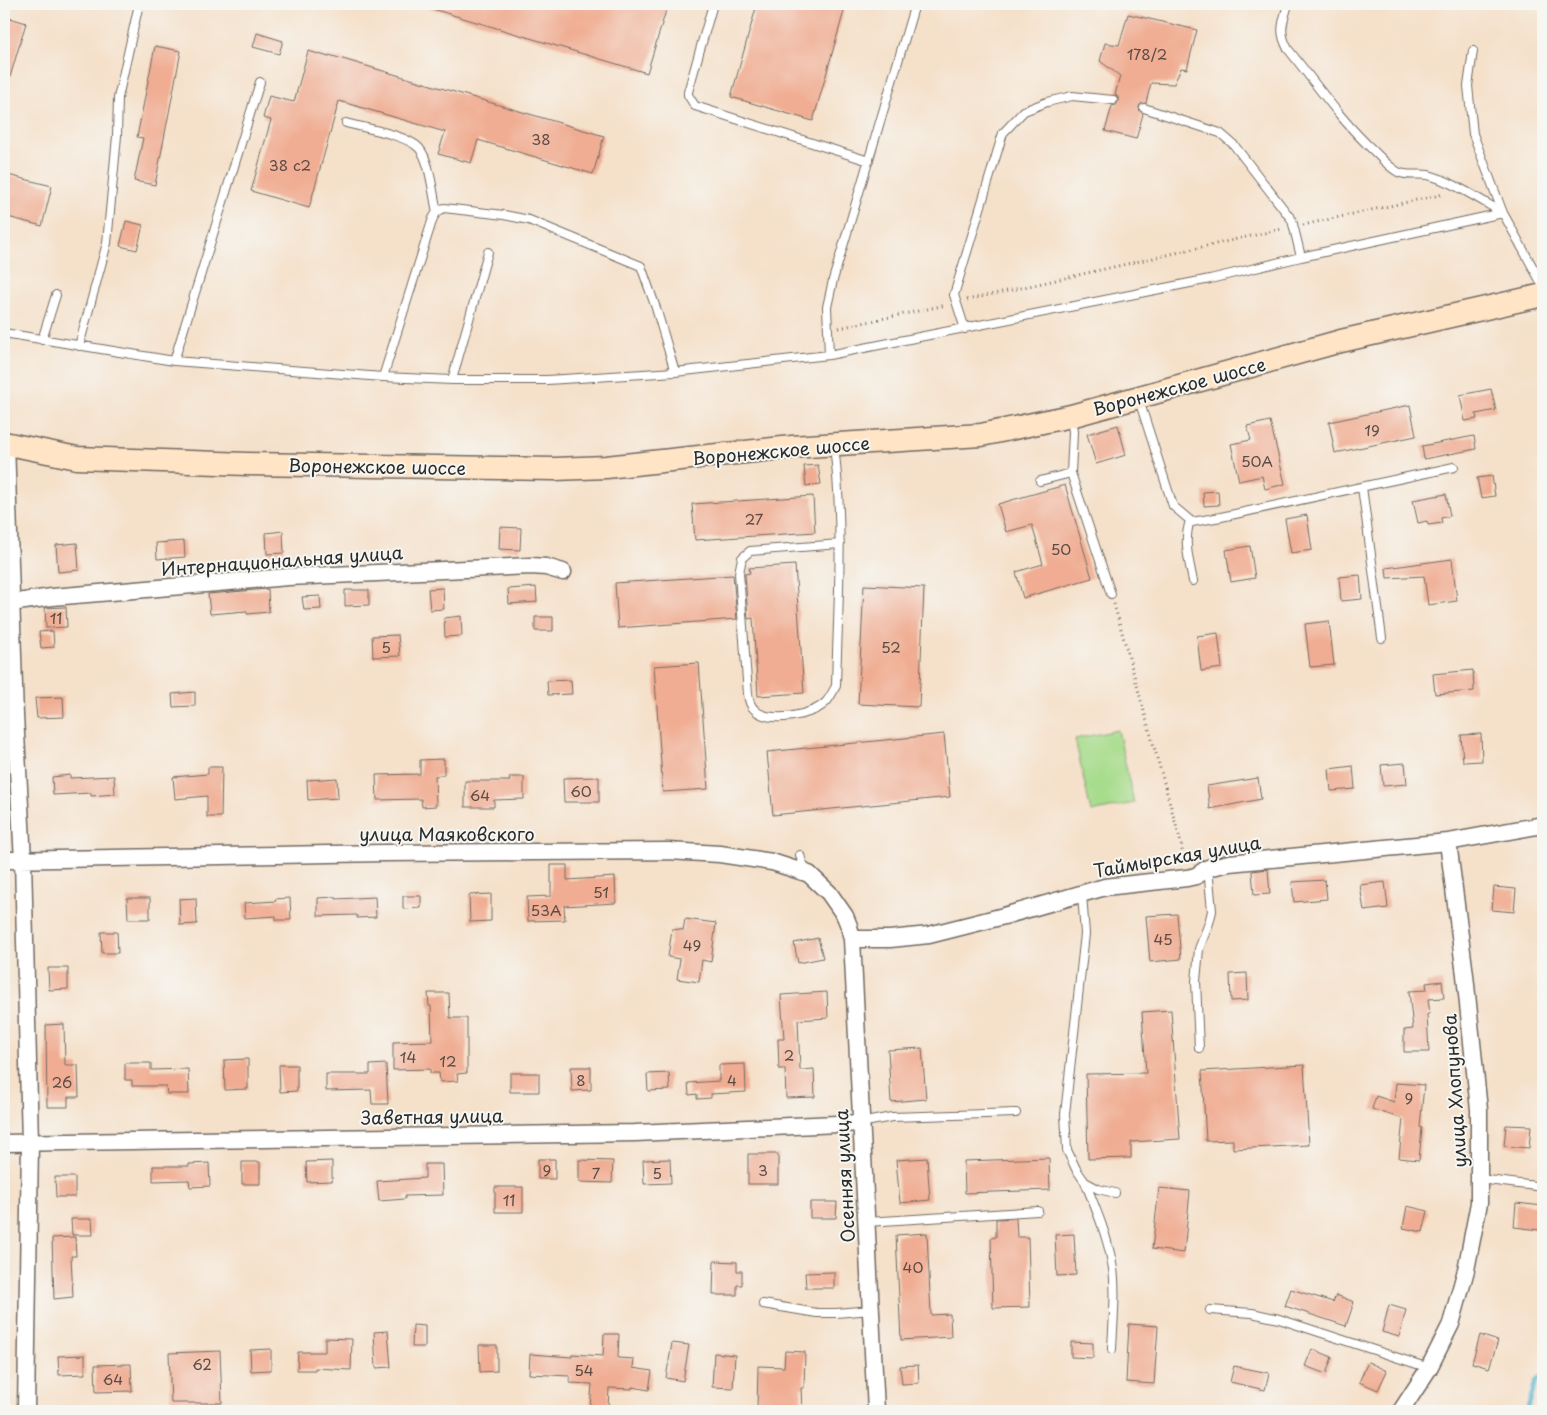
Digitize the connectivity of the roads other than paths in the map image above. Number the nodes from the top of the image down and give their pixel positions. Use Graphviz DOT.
graph roads {
  1 [pos="139,4"];
  2 [pos="712,4"];
  3 [pos="915,4"];
  4 [pos="1288,4"];
  5 [pos="1473,51"];
  6 [pos="260,82"];
  7 [pos="1113,100"];
  8 [pos="1144,108"];
  9 [pos="346,123"];
  10 [pos="869,160"];
  11 [pos="437,212"];
  12 [pos="1503,214"];
  13 [pos="488,252"];
  14 [pos="1300,257"];
  15 [pos="1543,286"];
  16 [pos="56,295"];
  17 [pos="1543,295"];
  18 [pos="965,329"];
  19 [pos="4,333"];
  20 [pos="42,340"];
  21 [pos="79,346"];
  22 [pos="829,356"];
  23 [pos="174,361"];
  24 [pos="675,372"];
  25 [pos="383,377"];
  26 [pos="452,380"];
  27 [pos="1138,398"];
  28 [pos="1071,416"];
  29 [pos="5,443"];
  30 [pos="834,444"];
  31 [pos="1454,467"];
  32 [pos="1071,472"];
  33 [pos="1040,481"];
  34 [pos="1362,487"];
  35 [pos="1190,521"];
  36 [pos="840,544"];
  37 [pos="563,572"];
  38 [pos="1192,581"];
  39 [pos="1111,594"];
  40 [pos="7,603"];
  41 [pos="1382,638"];
  42 [pos="1543,825"];
  43 [pos="1448,842"];
  44 [pos="800,855"];
  45 [pos="4,860"];
  46 [pos="23,860"];
  47 [pos="1208,868"];
  48 [pos="809,874"];
  49 [pos="1082,894"];
  50 [pos="852,939"];
  51 [pos="1199,1048"];
  52 [pos="1016,1113"];
  53 [pos="860,1123"];
  54 [pos="4,1143"];
  55 [pos="30,1143"];
  56 [pos="1480,1179"];
  57 [pos="1085,1182"];
  58 [pos="1543,1187"];
  59 [pos="1115,1193"];
  60 [pos="1038,1212"];
  61 [pos="867,1222"];
  62 [pos="762,1304"];
  63 [pos="871,1310"];
  64 [pos="1210,1310"];
  65 [pos="1112,1349"];
  66 [pos="1429,1368"];
  67 [pos="26,1411"];
  68 [pos="876,1411"];
  69 [pos="1401,1411"];
  1 -- 21 [label="lane"];
  2 -- 10 [label="lane"];
  3 -- 10 [label="lane"];
  4 -- 12 [label="lane"];
  5 -- 12 [label="lane"];
  6 -- 23 [label="lane"];
  7 -- 18 [label="lane"];
  8 -- 14 [label="lane"];
  9 -- 11 [label="lane"];
  10 -- 22 [label="lane"];
  11 -- 24 [label="lane"];
  11 -- 25 [label="lane"];
  12 -- 14 [label="lane"];
  12 -- 15 [label="lane"];
  13 -- 26 [label="lane"];
  14 -- 18 [label="lane"];
  16 -- 20 [label="lane"];
  17 -- 27 [label="main road, Воронежское шоссе"];
  18 -- 22 [label="lane"];
  19 -- 20 [label="lane"];
  20 -- 21 [label="lane"];
  21 -- 23 [label="lane"];
  22 -- 24 [label="lane"];
  23 -- 25 [label="lane"];
  24 -- 26 [label="lane"];
  25 -- 26 [label="lane"];
  27 -- 28 [label="main road, Воронежское шоссе"];
  27 -- 35 [label="lane"];
  28 -- 30 [label="main road, Воронежское шоссе"];
  28 -- 32 [label="lane"];
  29 -- 30 [label="main road, Воронежское шоссе"];
  29 -- 40 [label="street"];
  30 -- 36 [label="lane"];
  31 -- 34 [label="lane"];
  32 -- 33 [label="lane"];
  32 -- 39 [label="lane"];
  34 -- 35 [label="lane"];
  34 -- 41 [label="lane"];
  35 -- 38 [label="lane"];
  36 -- 36 [label="lane"];
  37 -- 40 [label="street, Интернациональная улица"];
  40 -- 46 [label="street"];
  42 -- 43 [label="street, Таймырская улица"];
  43 -- 47 [label="street, Таймырская улица"];
  43 -- 56 [label="street, улица Хлопунова"];
  44 -- 48 [label="lane"];
  45 -- 46 [label="street, улица Маяковского"];
  46 -- 48 [label="street, улица Маяковского"];
  46 -- 55 [label="street"];
  47 -- 49 [label="street, Таймырская улица"];
  47 -- 51 [label="lane"];
  48 -- 50 [label="street, улица Маяковского"];
  49 -- 50 [label="street, Таймырская улица"];
  49 -- 57 [label="lane"];
  50 -- 53 [label="street, Осенняя улица"];
  52 -- 53 [label="lane"];
  53 -- 55 [label="street, Заветная улица"];
  53 -- 61 [label="street, Осенняя улица"];
  54 -- 55 [label="street, Заветная улица"];
  55 -- 67 [label="street"];
  56 -- 58 [label="lane"];
  56 -- 66 [label="street, улица Хлопунова"];
  57 -- 59 [label="lane"];
  57 -- 65 [label="lane"];
  60 -- 61 [label="lane"];
  61 -- 63 [label="street, Осенняя улица"];
  62 -- 63 [label="lane"];
  63 -- 68 [label="street, Осенняя улица"];
  64 -- 66 [label="lane"];
  66 -- 69 [label="street, улица Хлопунова"];
}
